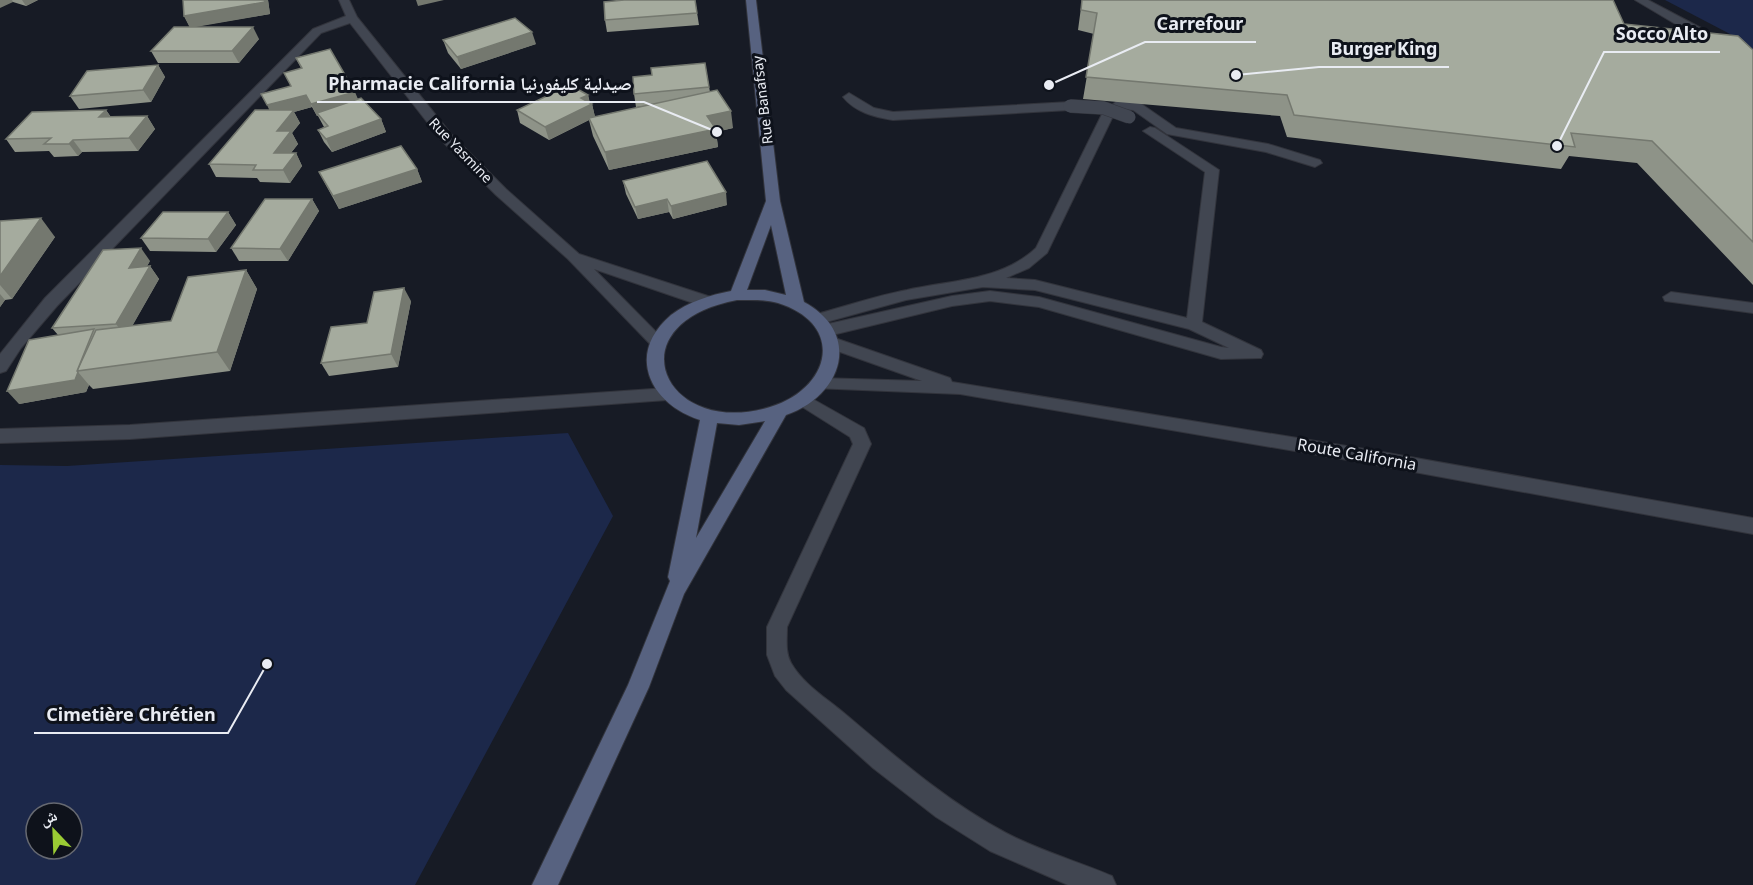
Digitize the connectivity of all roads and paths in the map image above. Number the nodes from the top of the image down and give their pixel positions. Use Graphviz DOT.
graph roads {
  1 [pos="344,0"];
  2 [pos="751,0"];
  3 [pos="1640,0"];
  4 [pos="352,18"];
  5 [pos="1753,66"];
  6 [pos="849,97"];
  7 [pos="1315,163"];
  8 [pos="773,201"];
  9 [pos="573,256"];
  10 [pos="983,282"];
  11 [pos="737,295"];
  12 [pos="1671,297"];
  13 [pos="708,302"];
  14 [pos="796,303"];
  15 [pos="1753,308"];
  16 [pos="1194,326"];
  17 [pos="826,331"];
  18 [pos="658,342"];
  19 [pos="0,367"];
  20 [pos="819,384"];
  21 [pos="960,388"];
  22 [pos="668,394"];
  23 [pos="802,399"];
  24 [pos="780,410"];
  25 [pos="710,416"];
  26 [pos="0,436"];
  27 [pos="1753,526"];
  28 [pos="675,591"];
  29 [pos="545,885"];
  30 [pos="1103,885"];
  1 -- 4 [label="street, Rue Yasmine"];
  2 -- 8 [label="main road, Rue Banafsay"];
  3 -- 5 [label="street"];
  4 -- 9 [label="street, Rue Yasmine"];
  4 -- 19 [label="street"];
  6 -- 16 [label="street, bridge"];
  7 -- 10 [label="street"];
  8 -- 11 [label="main road, Rue Banafsay"];
  8 -- 14 [label="main road, Rue Banafsay"];
  9 -- 13 [label="street, Rue Yasmine"];
  9 -- 18 [label="street, Rue Yasmine"];
  10 -- 16 [label="street"];
  10 -- 17 [label="street"];
  11 -- 13 [label="main road"];
  11 -- 14 [label="main road"];
  12 -- 15 [label="street"];
  13 -- 18 [label="main road"];
  14 -- 17 [label="main road"];
  16 -- 17 [label="street"];
  17 -- 20 [label="main road"];
  17 -- 21 [label="street, Route California"];
  18 -- 22 [label="main road"];
  20 -- 21 [label="street, Route California"];
  20 -- 23 [label="main road"];
  21 -- 27 [label="street, Route California"];
  22 -- 25 [label="main road"];
  22 -- 26 [label="street"];
  23 -- 24 [label="main road"];
  23 -- 30 [label="street"];
  24 -- 25 [label="main road"];
  24 -- 28 [label="main road"];
  25 -- 28 [label="main road"];
  28 -- 29 [label="main road"];
}
